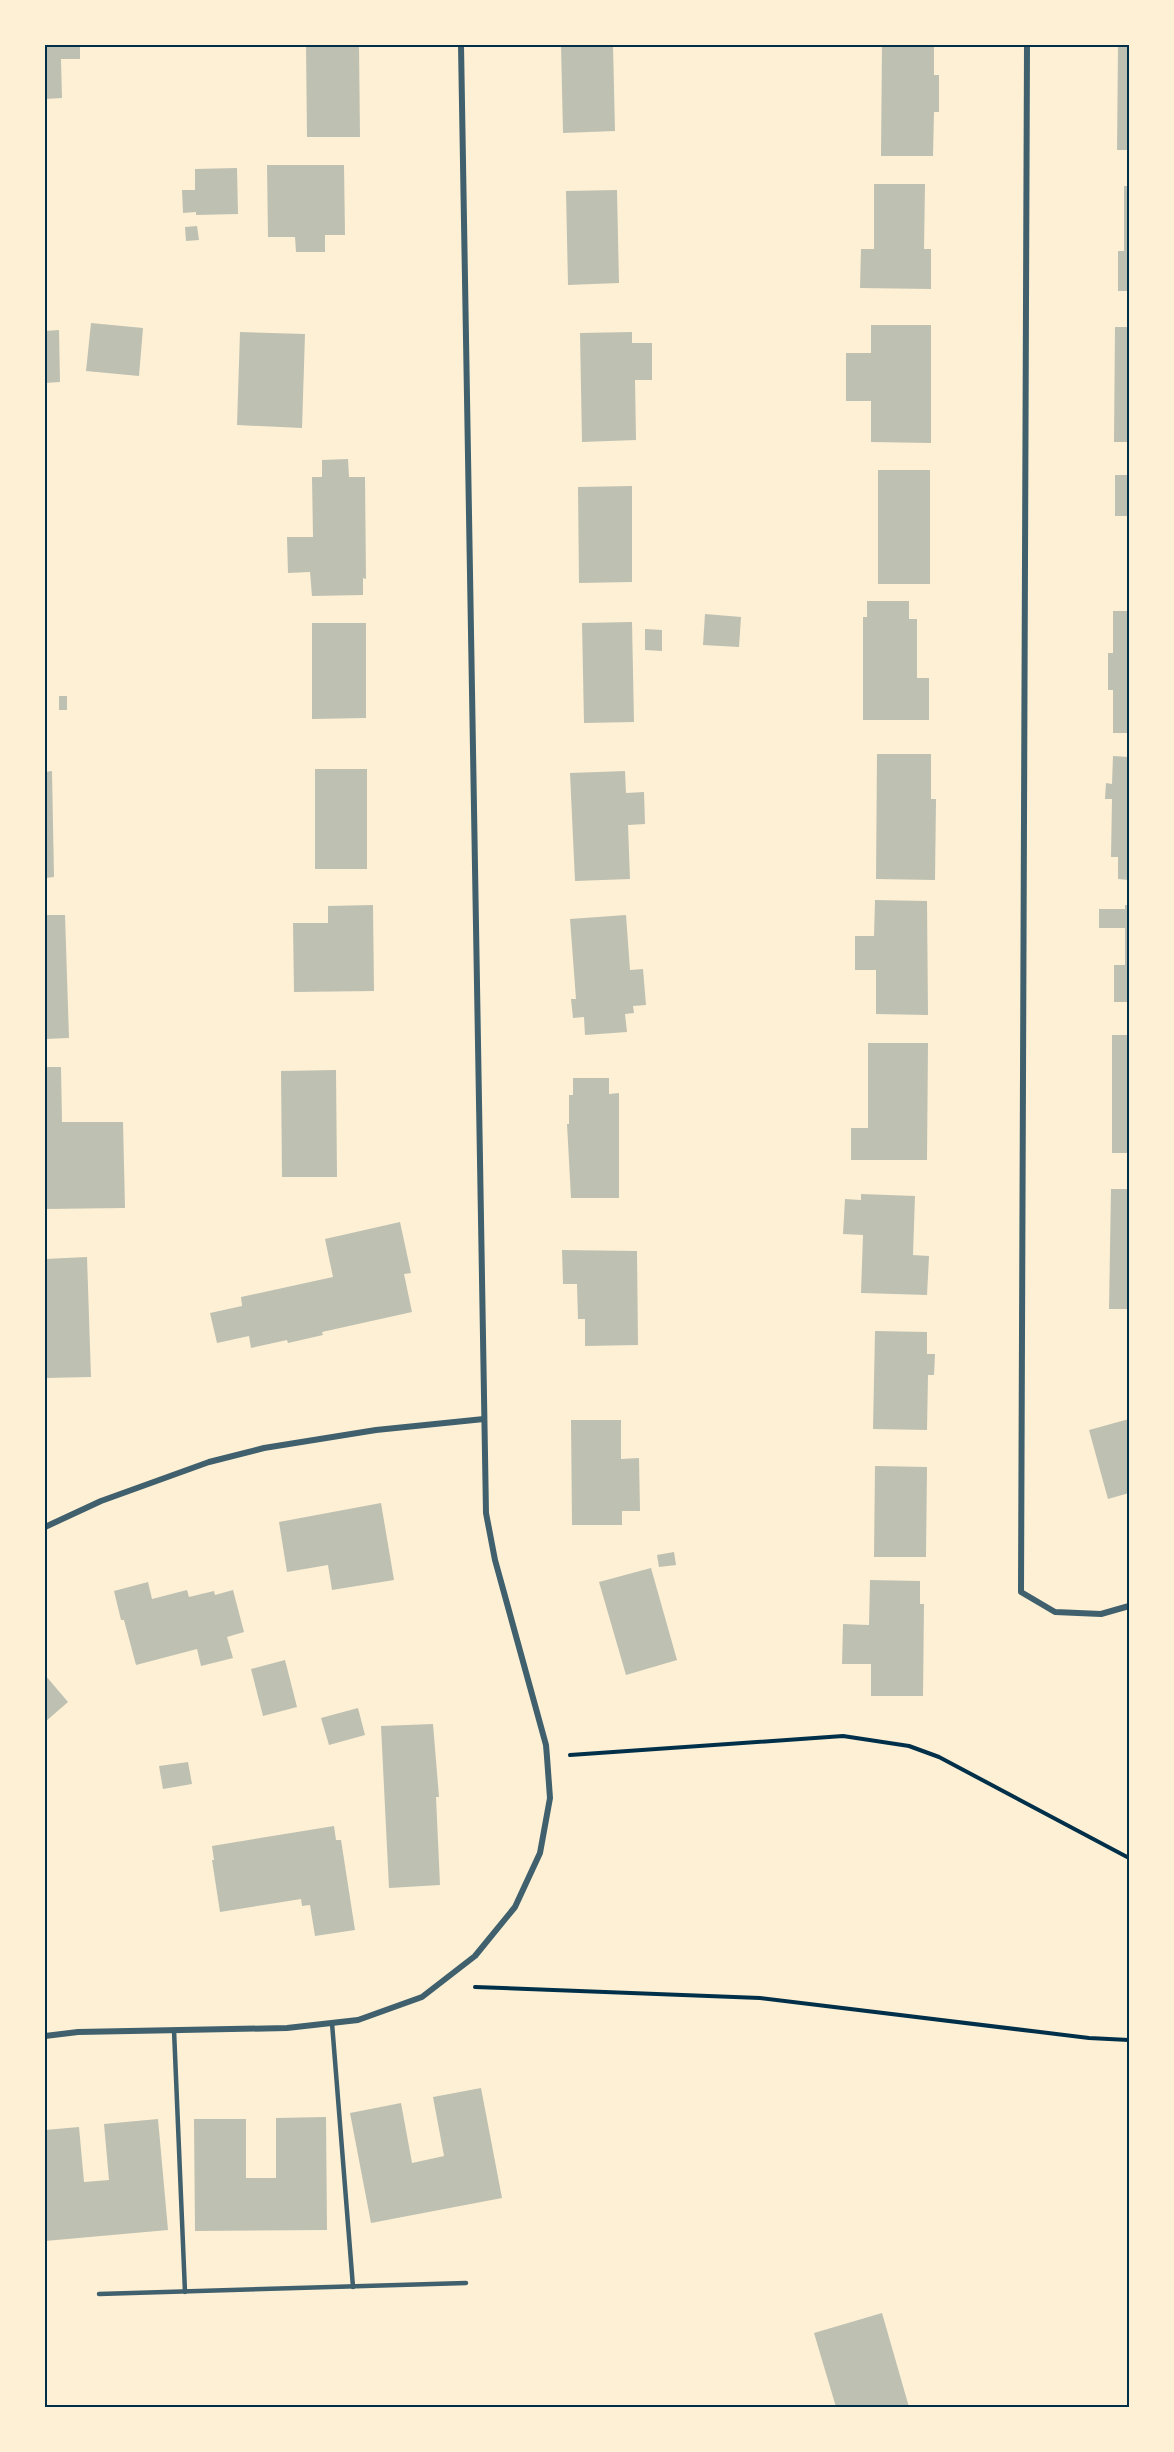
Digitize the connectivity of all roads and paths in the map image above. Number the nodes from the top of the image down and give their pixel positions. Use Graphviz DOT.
graph roads {
  1 [pos="461,45"];
  2 [pos="1028,45"];
  3 [pos="484,1419"];
  4 [pos="45,1527"];
  5 [pos="1129,1606"];
  6 [pos="547,1756"];
  7 [pos="1129,1858"];
  8 [pos="436,1986"];
  9 [pos="332,2023"];
  10 [pos="174,2030"];
  11 [pos="45,2036"];
  12 [pos="1129,2040"];
  13 [pos="466,2283"];
  14 [pos="354,2287"];
  15 [pos="185,2292"];
  16 [pos="99,2294"];
  1 -- 3 [label="street"];
  2 -- 5 [label="street"];
  3 -- 4 [label="street"];
  3 -- 6 [label="street"];
  6 -- 7 [label="path"];
  6 -- 8 [label="street"];
  8 -- 9 [label="street"];
  8 -- 12 [label="path"];
  9 -- 10 [label="street"];
  9 -- 14 [label="lane"];
  10 -- 11 [label="street"];
  10 -- 15 [label="lane"];
  13 -- 14 [label="lane"];
  14 -- 15 [label="lane"];
  15 -- 16 [label="lane"];
}
